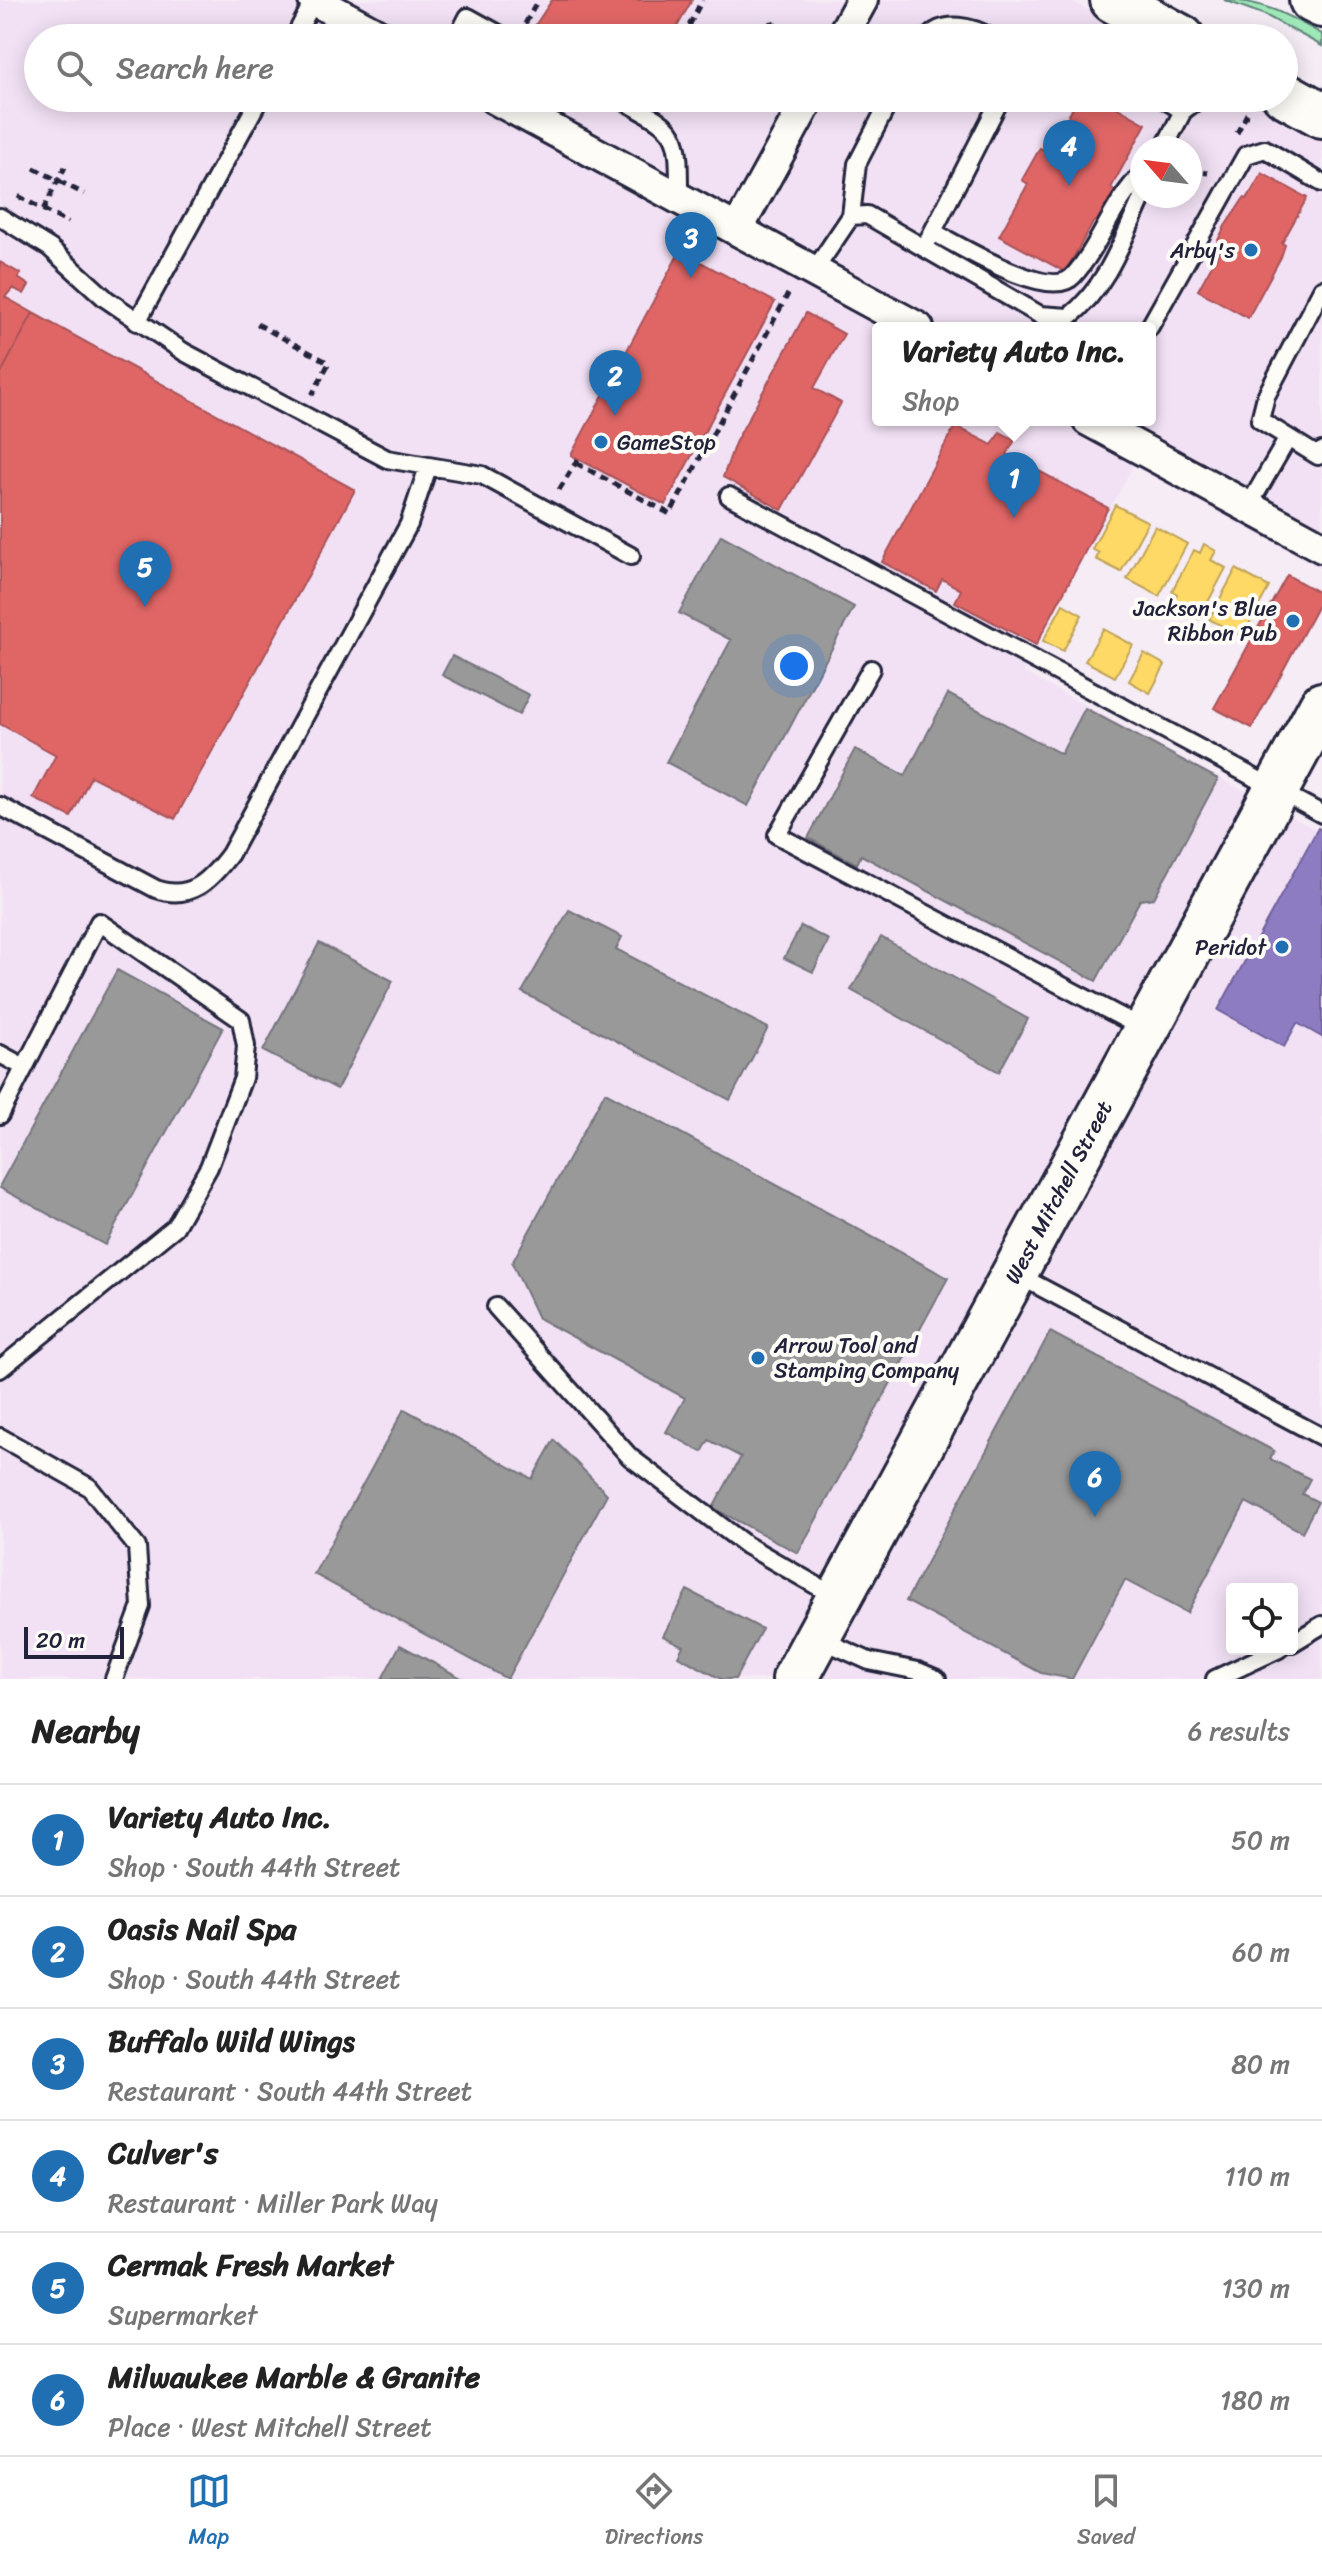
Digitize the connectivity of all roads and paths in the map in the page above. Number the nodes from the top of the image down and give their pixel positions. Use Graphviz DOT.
graph roads {
  1 [pos="314,0"];
  2 [pos="538,0"];
  3 [pos="702,0"];
  4 [pos="862,0"];
  5 [pos="1113,0"];
  6 [pos="301,24"];
  7 [pos="358,24"];
  8 [pos="464,24"];
  9 [pos="481,24"];
  10 [pos="525,24"];
  11 [pos="690,24"];
  12 [pos="849,24"];
  13 [pos="1157,24"];
  14 [pos="1298,102"];
  15 [pos="252,112"];
  16 [pos="520,112"];
  17 [pos="645,112"];
  18 [pos="801,112"];
  19 [pos="884,112"];
  20 [pos="994,112"];
  21 [pos="1182,112"];
  22 [pos="1322,115"];
  23 [pos="1170,136"];
  24 [pos="65,167"];
  25 [pos="34,168"];
  26 [pos="58,180"];
  27 [pos="1322,183"];
  28 [pos="1130,186"];
  29 [pos="84,194"];
  30 [pos="18,196"];
  31 [pos="679,198"];
  32 [pos="1137,208"];
  33 [pos="42,212"];
  34 [pos="851,216"];
  35 [pos="0,217"];
  36 [pos="68,223"];
  37 [pos="737,230"];
  38 [pos="933,232"];
  39 [pos="689,241"];
  40 [pos="925,247"];
  41 [pos="687,256"];
  42 [pos="814,271"];
  43 [pos="1322,289"];
  44 [pos="788,294"];
  45 [pos="137,322"];
  46 [pos="907,322"];
  47 [pos="1152,322"];
  48 [pos="257,324"];
  49 [pos="302,414"];
  50 [pos="1103,426"];
  51 [pos="1288,438"];
  52 [pos="1322,451"];
  53 [pos="576,463"];
  54 [pos="428,467"];
  55 [pos="729,496"];
  56 [pos="1248,507"];
  57 [pos="1322,547"];
  58 [pos="631,556"];
  59 [pos="871,669"];
  60 [pos="1322,705"];
  61 [pos="1276,789"];
  62 [pos="0,806"];
  63 [pos="1322,814"];
  64 [pos="1146,1030"];
  65 [pos="0,1054"];
  66 [pos="24,1067"];
  67 [pos="0,1115"];
  68 [pos="1014,1273"];
  69 [pos="496,1307"];
  70 [pos="0,1369"];
  71 [pos="0,1437"];
  72 [pos="1322,1437"];
  73 [pos="838,1598"];
  74 [pos="1322,1625"];
  75 [pos="817,1637"];
  76 [pos="1298,1639"];
  77 [pos="1266,1655"];
  78 [pos="114,1679"];
  79 [pos="795,1679"];
  80 [pos="937,1679"];
  81 [pos="1215,1679"];
  1 -- 6 [label="lane"];
  1 -- 7 [label="street"];
  2 -- 10 [label="path"];
  3 -- 11 [label="path"];
  4 -- 12 [label="street"];
  5 -- 13 [label="street"];
  8 -- 9 [label="lane"];
  14 -- 22 [label="street"];
  15 -- 45 [label="lane"];
  16 -- 31 [label="street"];
  17 -- 31 [label="lane"];
  18 -- 37 [label="street"];
  19 -- 34 [label="lane"];
  20 -- 38 [label="lane"];
  21 -- 23 [label="lane"];
  24 -- 26 [label="path"];
  25 -- 26 [label="path"];
  26 -- 29 [label="path"];
  26 -- 33 [label="path"];
  27 -- 47 [label="lane"];
  28 -- 38 [label="lane"];
  30 -- 33 [label="path"];
  31 -- 37 [label="street"];
  32 -- 40 [label="lane"];
  33 -- 36 [label="path"];
  34 -- 40 [label="lane"];
  34 -- 42 [label="lane"];
  35 -- 45 [label="lane"];
  37 -- 42 [label="street"];
  38 -- 40 [label="lane"];
  39 -- 41 [label="path"];
  42 -- 46 [label="street"];
  43 -- 51 [label="lane"];
  44 -- 53 [label="path"];
  45 -- 49 [label="lane"];
  48 -- 49 [label="path"];
  49 -- 54 [label="lane"];
  50 -- 56 [label="street"];
  51 -- 52 [label="lane"];
  51 -- 56 [label="lane"];
  54 -- 58 [label="lane"];
  54 -- 62 [label="lane"];
  55 -- 61 [label="lane"];
  56 -- 57 [label="street"];
  59 -- 64 [label="lane"];
  60 -- 61 [label="street, West Mitchell Street"];
  61 -- 63 [label="lane"];
  61 -- 64 [label="street, West Mitchell Street"];
  64 -- 68 [label="street, West Mitchell Street"];
  65 -- 66 [label="lane"];
  66 -- 67 [label="lane"];
  66 -- 70 [label="lane"];
  68 -- 72 [label="lane"];
  68 -- 73 [label="street, West Mitchell Street"];
  69 -- 73 [label="lane"];
  71 -- 78 [label="lane"];
  73 -- 75 [label="street, West Mitchell Street"];
  74 -- 76 [label="lane"];
  75 -- 79 [label="street, West Mitchell Street"];
  75 -- 80 [label="lane"];
  77 -- 81 [label="lane"];
}
